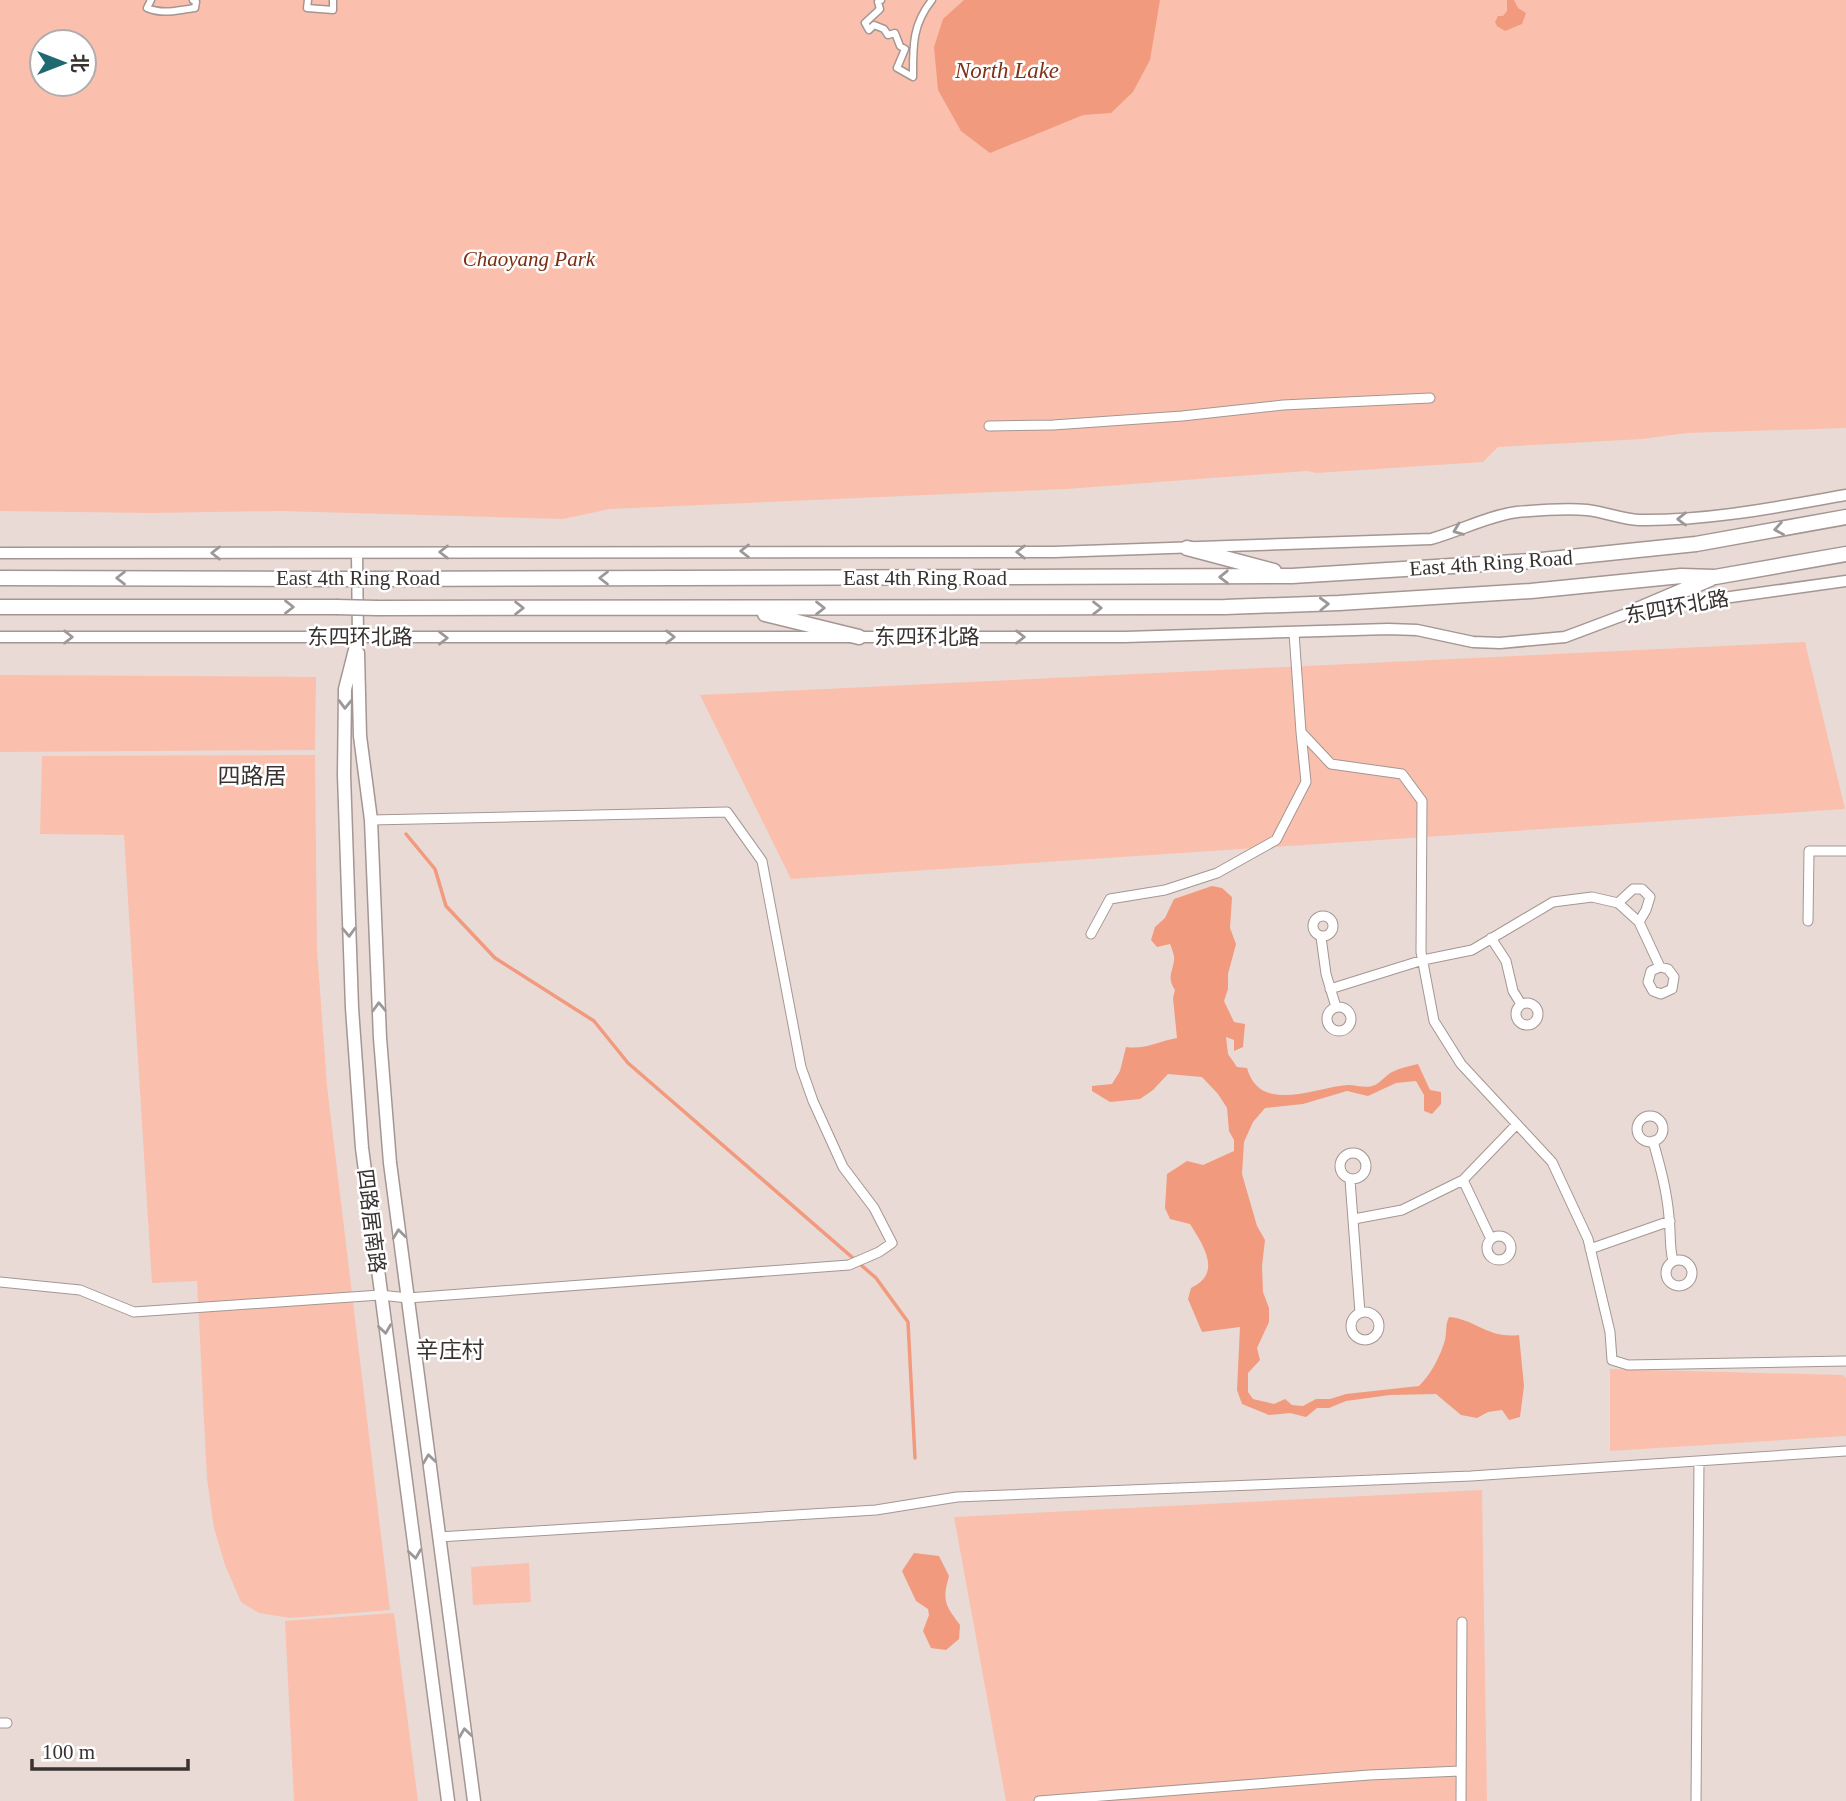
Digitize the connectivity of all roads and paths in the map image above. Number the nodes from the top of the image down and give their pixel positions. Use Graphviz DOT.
graph roads {
  1 [pos="151,0"];
  2 [pos="193,0"];
  3 [pos="308,0"];
  4 [pos="333,0"];
  5 [pos="881,0"];
  6 [pos="932,0"];
  7 [pos="1430,398"];
  8 [pos="989,426"];
  9 [pos="1846,495"];
  10 [pos="1846,517"];
  11 [pos="1187,548"];
  12 [pos="0,553"];
  13 [pos="357,553"];
  14 [pos="1846,554"];
  15 [pos="1292,576"];
  16 [pos="1715,577"];
  17 [pos="0,578"];
  18 [pos="1846,581"];
  19 [pos="0,607"];
  20 [pos="740,608"];
  21 [pos="1637,610"];
  22 [pos="1294,633"];
  23 [pos="859,636"];
  24 [pos="0,637"];
  25 [pos="358,638"];
  26 [pos="1301,732"];
  27 [pos="371,820"];
  28 [pos="1846,851"];
  29 [pos="1618,903"];
  30 [pos="1808,921"];
  31 [pos="1639,922"];
  32 [pos="1091,934"];
  33 [pos="1321,937"];
  34 [pos="1490,938"];
  35 [pos="1423,960"];
  36 [pos="1660,967"];
  37 [pos="1330,989"];
  38 [pos="1521,1004"];
  39 [pos="1336,1007"];
  40 [pos="1517,1124"];
  41 [pos="1653,1141"];
  42 [pos="1350,1180"];
  43 [pos="1463,1180"];
  44 [pos="1354,1219"];
  45 [pos="1670,1221"];
  46 [pos="1490,1239"];
  47 [pos="1590,1249"];
  48 [pos="1673,1261"];
  49 [pos="0,1282"];
  50 [pos="380,1295"];
  51 [pos="408,1298"];
  52 [pos="1360,1313"];
  53 [pos="1846,1361"];
  54 [pos="1846,1451"];
  55 [pos="1699,1461"];
  56 [pos="439,1537"];
  57 [pos="1462,1622"];
  58 [pos="1460,1772"];
  59 [pos="448,1801"];
  60 [pos="474,1801"];
  61 [pos="1039,1801"];
  62 [pos="1461,1801"];
  63 [pos="1696,1801"];
  1 -- 2 [label="street"];
  3 -- 4 [label="street"];
  5 -- 6 [label="street"];
  7 -- 8 [label="street"];
  9 -- 11 [label="street, one-way"];
  10 -- 15 [label="highway, East 4th Ring Road, one-way"];
  11 -- 13 [label="street, one-way"];
  11 -- 15 [label="highway"];
  13 -- 12 [label="street, one-way"];
  13 -- 25 [label="street"];
  14 -- 16 [label="highway, East 4th Ring Road"];
  15 -- 17 [label="highway, East 4th Ring Road, one-way, bridge"];
  20 -- 16 [label="highway, East 4th Ring Road, one-way"];
  16 -- 21 [label="highway"];
  18 -- 21 [label="street, 东四环北路"];
  19 -- 20 [label="highway, East 4th Ring Road, one-way, bridge"];
  20 -- 23 [label="highway"];
  21 -- 22 [label="street, 东四环北路"];
  23 -- 22 [label="street, 东四环北路, one-way"];
  22 -- 26 [label="street"];
  25 -- 23 [label="street, 东四环北路, one-way"];
  24 -- 25 [label="street, 东四环北路, one-way"];
  25 -- 27 [label="main road"];
  25 -- 50 [label="main road, 四路居南路, one-way"];
  26 -- 32 [label="street"];
  26 -- 35 [label="street"];
  51 -- 27 [label="main road, one-way"];
  27 -- 51 [label="street"];
  28 -- 30 [label="street"];
  29 -- 31 [label="street"];
  29 -- 31 [label="street"];
  29 -- 34 [label="street"];
  31 -- 36 [label="street"];
  33 -- 37 [label="street"];
  34 -- 35 [label="street"];
  34 -- 38 [label="street"];
  35 -- 37 [label="street"];
  35 -- 40 [label="street"];
  37 -- 39 [label="street"];
  40 -- 43 [label="street"];
  40 -- 47 [label="street"];
  41 -- 45 [label="street"];
  42 -- 44 [label="street"];
  43 -- 44 [label="street"];
  43 -- 46 [label="street"];
  44 -- 52 [label="street"];
  45 -- 47 [label="street"];
  45 -- 48 [label="street"];
  47 -- 53 [label="street"];
  49 -- 50 [label="street"];
  50 -- 51 [label="street"];
  50 -- 59 [label="main road, 四路居南路, one-way"];
  56 -- 51 [label="main road, one-way"];
  54 -- 55 [label="street"];
  55 -- 56 [label="street"];
  55 -- 63 [label="street"];
  60 -- 56 [label="main road, one-way"];
  57 -- 58 [label="street"];
  58 -- 61 [label="street"];
  58 -- 62 [label="street"];
}
